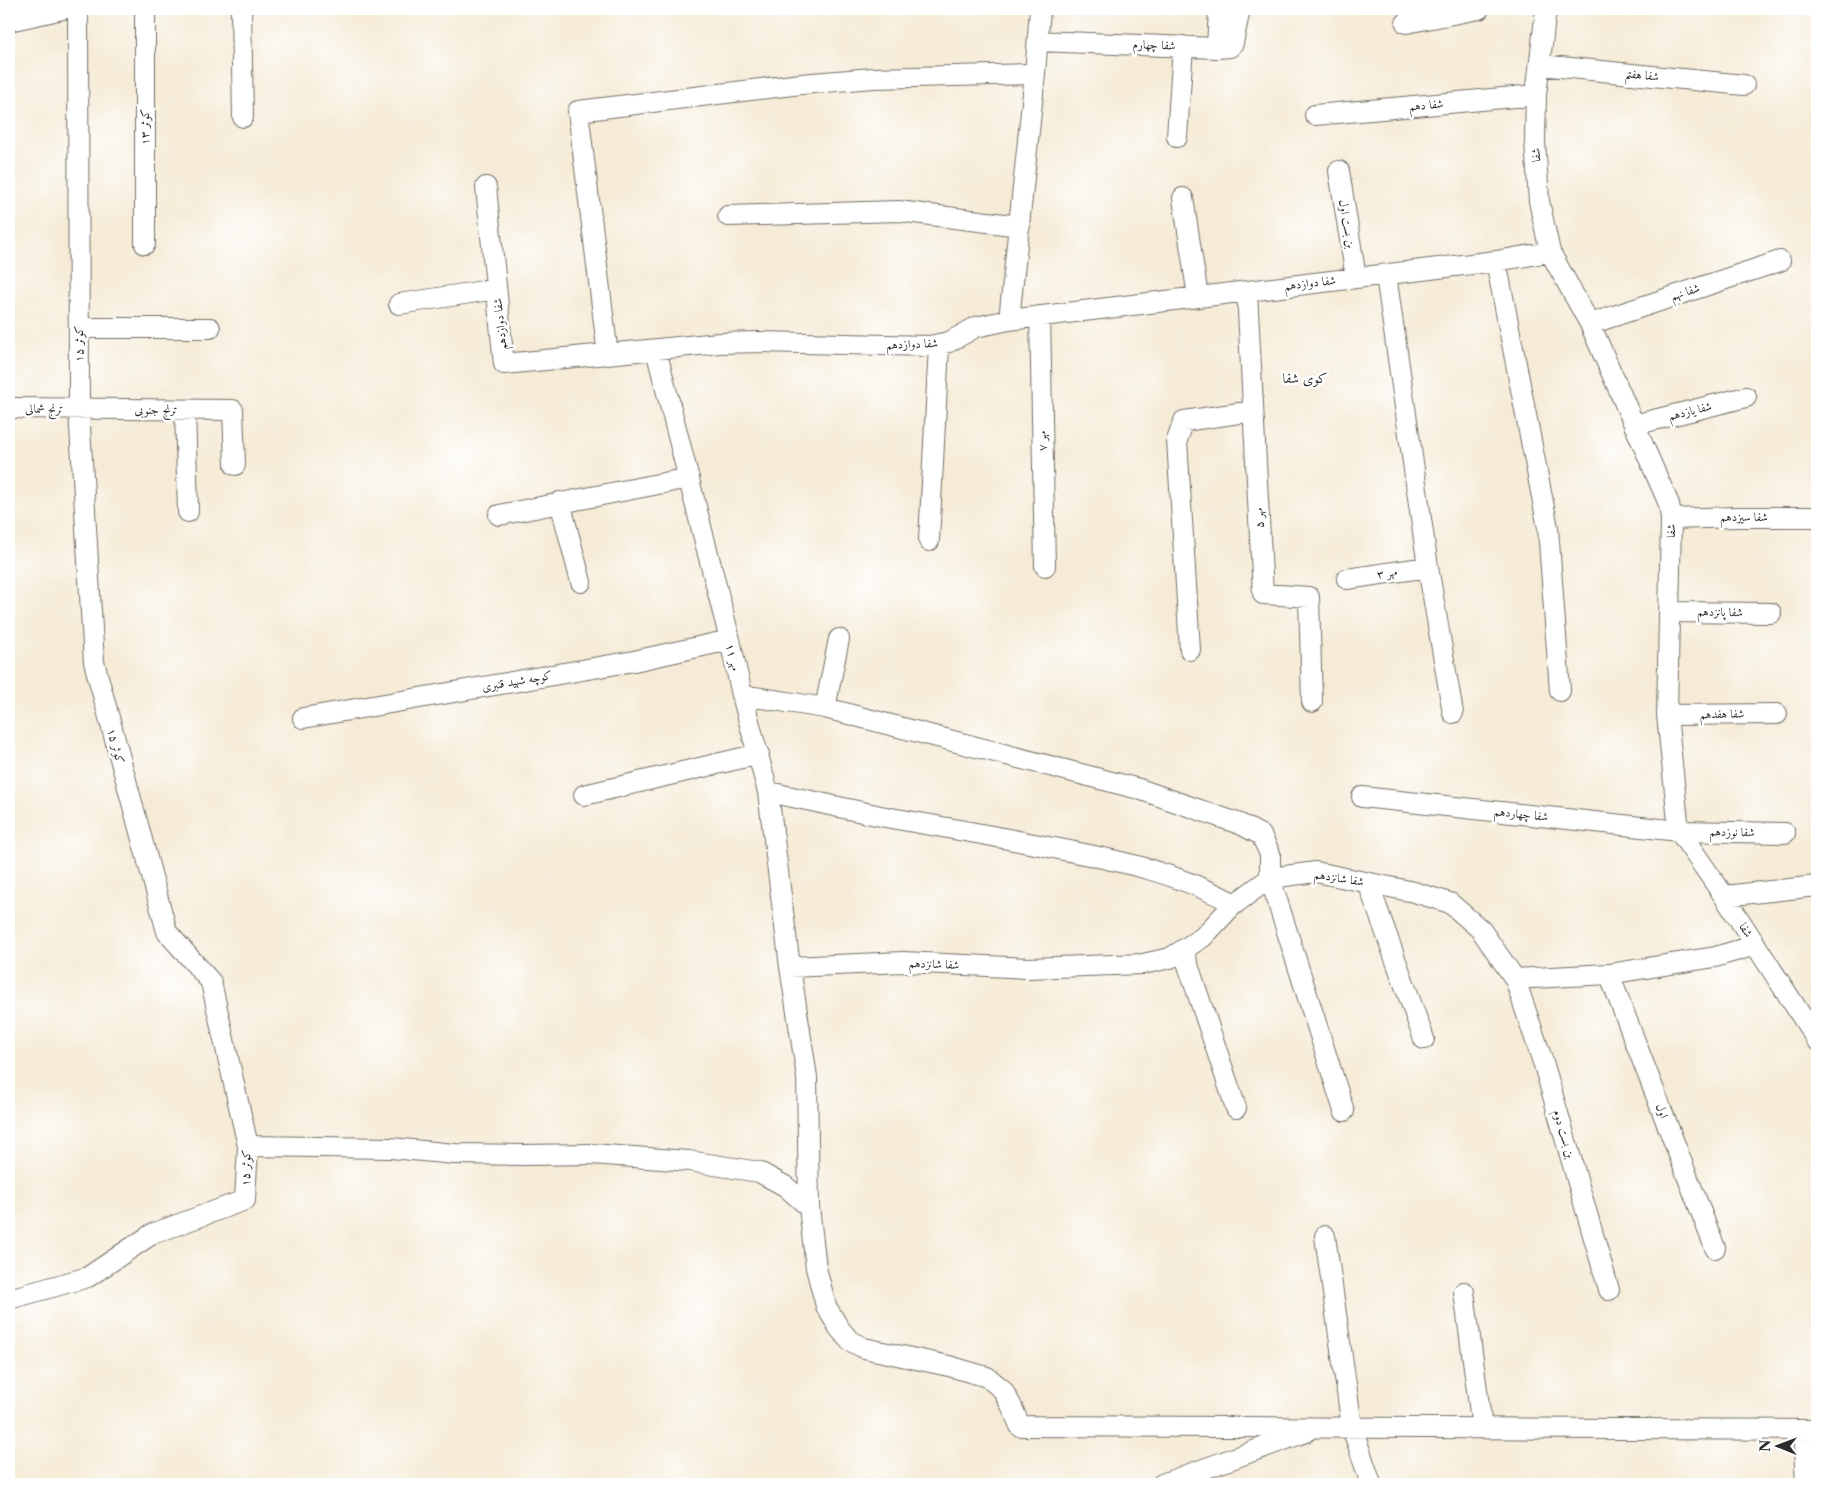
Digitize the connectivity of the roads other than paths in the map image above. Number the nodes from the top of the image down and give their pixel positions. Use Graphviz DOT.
graph roads {
  1 [pos="63,9"];
  2 [pos="78,9"];
  3 [pos="145,9"];
  4 [pos="241,9"];
  5 [pos="1040,9"];
  6 [pos="1220,9"];
  7 [pos="1240,9"];
  8 [pos="1479,9"];
  9 [pos="1546,9"];
  10 [pos="9,21"];
  11 [pos="1406,23"];
  12 [pos="1038,41"];
  13 [pos="1183,46"];
  14 [pos="1217,48"];
  15 [pos="1540,65"];
  16 [pos="1035,74"];
  17 [pos="1744,85"];
  18 [pos="1536,95"];
  19 [pos="1315,115"];
  20 [pos="243,117"];
  21 [pos="1177,137"];
  22 [pos="1339,171"];
  23 [pos="486,187"];
  24 [pos="1183,198"];
  25 [pos="728,216"];
  26 [pos="1020,226"];
  27 [pos="145,244"];
  28 [pos="1550,252"];
  29 [pos="1780,261"];
  30 [pos="1496,262"];
  31 [pos="1386,275"];
  32 [pos="1356,278"];
  33 [pos="496,289"];
  34 [pos="1247,292"];
  35 [pos="1198,297"];
  36 [pos="399,304"];
  37 [pos="1040,316"];
  38 [pos="1009,320"];
  39 [pos="1590,324"];
  40 [pos="79,328"];
  41 [pos="210,328"];
  42 [pos="938,345"];
  43 [pos="656,350"];
  44 [pos="608,355"];
  45 [pos="1746,397"];
  46 [pos="9,408"];
  47 [pos="79,410"];
  48 [pos="184,410"];
  49 [pos="1253,411"];
  50 [pos="1634,425"];
  51 [pos="235,465"];
  52 [pos="688,478"];
  53 [pos="560,502"];
  54 [pos="188,512"];
  55 [pos="499,514"];
  56 [pos="1817,518"];
  57 [pos="1671,519"];
  58 [pos="929,541"];
  59 [pos="1045,566"];
  60 [pos="1428,567"];
  61 [pos="1346,579"];
  62 [pos="581,582"];
  63 [pos="1669,612"];
  64 [pos="1771,613"];
  65 [pos="730,640"];
  66 [pos="839,640"];
  67 [pos="1190,650"];
  68 [pos="1560,691"];
  69 [pos="742,695"];
  70 [pos="1312,702"];
  71 [pos="825,708"];
  72 [pos="1453,713"];
  73 [pos="1777,714"];
  74 [pos="1667,715"];
  75 [pos="302,718"];
  76 [pos="759,754"];
  77 [pos="768,792"];
  78 [pos="584,795"];
  79 [pos="1362,797"];
  80 [pos="1679,831"];
  81 [pos="1785,833"];
  82 [pos="1270,878"];
  83 [pos="1368,883"];
  84 [pos="1817,886"];
  85 [pos="1724,896"];
  86 [pos="1235,904"];
  87 [pos="1756,945"];
  88 [pos="1183,950"];
  89 [pos="790,967"];
  90 [pos="1609,974"];
  91 [pos="1515,979"];
  92 [pos="1424,1040"];
  93 [pos="1817,1040"];
  94 [pos="1236,1108"];
  95 [pos="1344,1112"];
  96 [pos="248,1146"];
  97 [pos="809,1207"];
  98 [pos="1325,1236"];
  99 [pos="1714,1248"];
  100 [pos="1609,1290"];
  101 [pos="1464,1292"];
  102 [pos="9,1299"];
  103 [pos="1320,1427"];
  104 [pos="1352,1428"];
  105 [pos="1482,1428"];
  106 [pos="1810,1430"];
  107 [pos="1162,1484"];
  108 [pos="1372,1484"];
  109 [pos="1806,1484"];
  1 -- 10 [label="street"];
  2 -- 40 [label="street, کوثر ۱۵"];
  3 -- 27 [label="street, کوثر ۱۳"];
  4 -- 20 [label="street"];
  5 -- 12 [label="street"];
  6 -- 14 [label="street"];
  7 -- 14 [label="street"];
  8 -- 11 [label="street"];
  9 -- 15 [label="street, شفا"];
  12 -- 13 [label="street, شفا چهارم"];
  12 -- 16 [label="street"];
  13 -- 14 [label="street, شفا چهارم"];
  13 -- 21 [label="street"];
  15 -- 17 [label="street, شفا هفتم"];
  15 -- 18 [label="street, شفا"];
  16 -- 26 [label="street"];
  16 -- 44 [label="street"];
  18 -- 19 [label="street, شفا دهم"];
  18 -- 28 [label="street, شفا"];
  22 -- 32 [label="street, بن بست اول"];
  23 -- 33 [label="street, شفا دوازدهم"];
  24 -- 35 [label="street"];
  25 -- 26 [label="street"];
  26 -- 38 [label="street"];
  28 -- 30 [label="street, شفا دوازدهم"];
  28 -- 39 [label="street, شفا"];
  29 -- 39 [label="street, شفا نهم"];
  30 -- 31 [label="street, شفا دوازدهم"];
  30 -- 68 [label="street"];
  31 -- 32 [label="street, شفا دوازدهم"];
  31 -- 60 [label="street"];
  32 -- 34 [label="street, شفا دوازدهم"];
  33 -- 36 [label="street"];
  33 -- 44 [label="street, شفا دوازدهم"];
  34 -- 35 [label="street, شفا دوازدهم"];
  34 -- 49 [label="street, مهر ۵"];
  35 -- 37 [label="street, شفا دوازدهم"];
  37 -- 38 [label="street, شفا دوازدهم"];
  37 -- 59 [label="street, مهر ۷"];
  38 -- 42 [label="street, شفا دوازدهم"];
  39 -- 50 [label="street, شفا"];
  40 -- 41 [label="street"];
  40 -- 47 [label="street, کوثر ۱۵"];
  42 -- 43 [label="street, شفا دوازدهم"];
  42 -- 58 [label="street"];
  43 -- 44 [label="street, شفا دوازدهم"];
  43 -- 52 [label="street, مهر ۱۱"];
  45 -- 50 [label="street, شفا یازدهم"];
  46 -- 47 [label="street, ترنج شمالی"];
  47 -- 48 [label="street, ترنج جنوبی"];
  47 -- 96 [label="street, کوثر ۱۵"];
  48 -- 51 [label="street, ترنج جنوبی"];
  48 -- 54 [label="street"];
  49 -- 67 [label="street"];
  49 -- 70 [label="street, مهر ۵"];
  50 -- 57 [label="street, شفا"];
  52 -- 53 [label="street"];
  52 -- 65 [label="street, مهر ۱۱"];
  53 -- 55 [label="street"];
  53 -- 62 [label="street"];
  56 -- 57 [label="street, شفا سیزدهم"];
  57 -- 63 [label="street, شفا"];
  60 -- 61 [label="street, مهر ۳"];
  60 -- 72 [label="street"];
  63 -- 64 [label="street, شفا پانزدهم"];
  63 -- 74 [label="street, شفا"];
  65 -- 69 [label="street, مهر ۱۱"];
  65 -- 75 [label="street, کوچه شهید قنبری"];
  66 -- 71 [label="street"];
  69 -- 71 [label="street"];
  69 -- 76 [label="street, مهر ۱۱"];
  71 -- 82 [label="street"];
  73 -- 74 [label="street, شفا هفدهم"];
  74 -- 80 [label="street, شفا"];
  76 -- 77 [label="street, مهر ۱۱"];
  76 -- 78 [label="street"];
  77 -- 86 [label="street"];
  77 -- 89 [label="street, مهر ۱۱"];
  79 -- 80 [label="street, شفا چهاردهم"];
  80 -- 81 [label="street, شفا نوزدهم"];
  80 -- 85 [label="street, شفا"];
  82 -- 83 [label="street, شفا شانزدهم"];
  82 -- 86 [label="street, شفا شانزدهم"];
  82 -- 95 [label="street"];
  83 -- 91 [label="street, شفا شانزدهم"];
  83 -- 92 [label="street"];
  84 -- 85 [label="street"];
  85 -- 87 [label="street, شفا"];
  86 -- 88 [label="street, شفا شانزدهم"];
  87 -- 90 [label="street"];
  87 -- 93 [label="street, شفا"];
  88 -- 89 [label="street, شفا شانزدهم"];
  88 -- 94 [label="street"];
  89 -- 97 [label="street, مهر ۱۱"];
  90 -- 91 [label="street"];
  90 -- 99 [label="street, اول"];
  91 -- 100 [label="street, بن بست دوم"];
  96 -- 97 [label="street"];
  96 -- 102 [label="street, کوثر ۱۵"];
  97 -- 103 [label="street, مهر ۱۱"];
  98 -- 104 [label="street"];
  101 -- 105 [label="street"];
  103 -- 104 [label="street"];
  103 -- 107 [label="street"];
  104 -- 105 [label="street"];
  104 -- 108 [label="street"];
  105 -- 106 [label="street"];
  106 -- 109 [label="street"];
}
